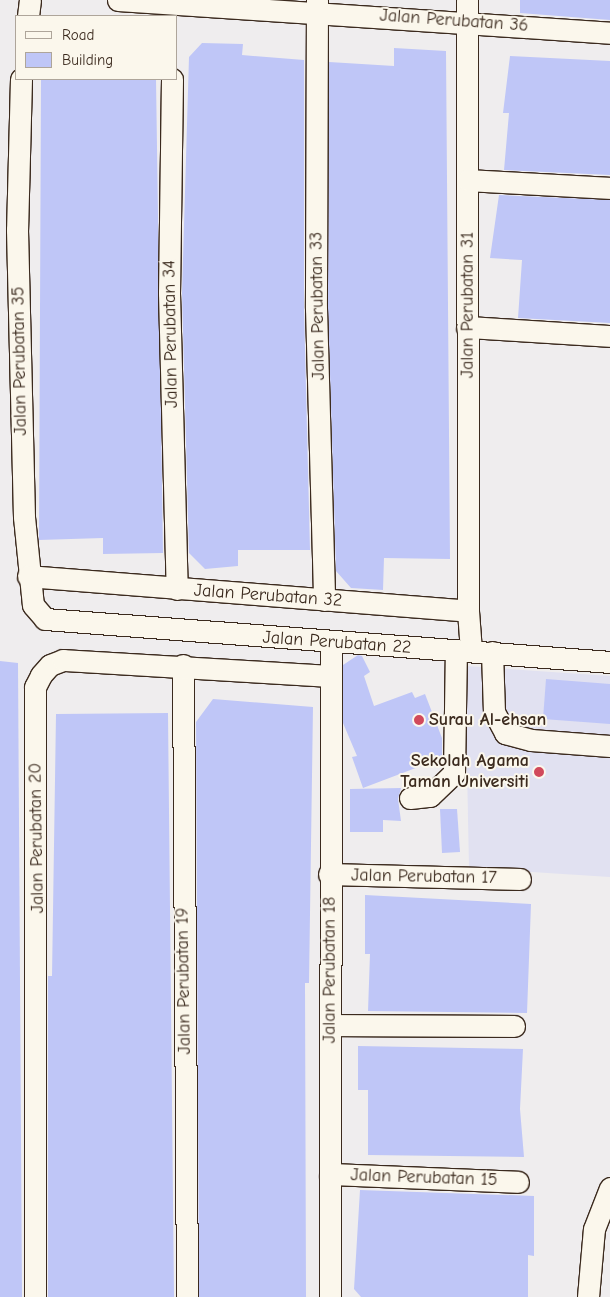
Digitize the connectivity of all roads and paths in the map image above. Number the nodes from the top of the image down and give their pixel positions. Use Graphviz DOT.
graph roads {
  1 [pos="30,0"];
  2 [pos="118,0"];
  3 [pos="467,0"];
  4 [pos="173,6"];
  5 [pos="317,6"];
  6 [pos="28,15"];
  7 [pos="467,21"];
  8 [pos="610,34"];
  9 [pos="21,80"];
  10 [pos="172,80"];
  11 [pos="468,180"];
  12 [pos="610,188"];
  13 [pos="468,327"];
  14 [pos="610,336"];
  15 [pos="28,576"];
  16 [pos="177,589"];
  17 [pos="324,600"];
  18 [pos="468,611"];
  19 [pos="65,622"];
  20 [pos="331,644"];
  21 [pos="463,651"];
  22 [pos="492,652"];
  23 [pos="610,662"];
  24 [pos="183,665"];
  25 [pos="329,676"];
  26 [pos="610,746"];
  27 [pos="410,798"];
  28 [pos="329,874"];
  29 [pos="520,879"];
  30 [pos="331,1025"];
  31 [pos="514,1026"];
  32 [pos="330,1174"];
  33 [pos="518,1182"];
  34 [pos="610,1188"];
  35 [pos="35,1297"];
  36 [pos="188,1297"];
  37 [pos="330,1297"];
  38 [pos="588,1297"];
  1 -- 6 [label="street"];
  2 -- 4 [label="street, Jalan Perubatan 36"];
  3 -- 7 [label="street, Jalan Perubatan 31"];
  4 -- 5 [label="street, Jalan Perubatan 36"];
  5 -- 7 [label="street, Jalan Perubatan 36"];
  5 -- 17 [label="street, Jalan Perubatan 33"];
  7 -- 8 [label="street, Jalan Perubatan 36"];
  7 -- 11 [label="street, Jalan Perubatan 31"];
  9 -- 15 [label="street, Jalan Perubatan 35"];
  10 -- 16 [label="street, Jalan Perubatan 34"];
  11 -- 12 [label="street"];
  11 -- 13 [label="street, Jalan Perubatan 31"];
  13 -- 14 [label="street"];
  13 -- 18 [label="street, Jalan Perubatan 31"];
  15 -- 16 [label="street, Jalan Perubatan 32"];
  15 -- 19 [label="street, Jalan Perubatan 35"];
  16 -- 17 [label="street, Jalan Perubatan 32"];
  17 -- 18 [label="street, Jalan Perubatan 32"];
  18 -- 21 [label="street"];
  19 -- 20 [label="street, Jalan Perubatan 22"];
  20 -- 21 [label="street, Jalan Perubatan 22"];
  20 -- 25 [label="street, Jalan Perubatan 18"];
  21 -- 22 [label="street, Jalan Perubatan 22"];
  21 -- 27 [label="street"];
  22 -- 23 [label="street, Jalan Perubatan 22"];
  22 -- 26 [label="street"];
  24 -- 25 [label="street, Jalan Perubatan 20"];
  24 -- 35 [label="street, Jalan Perubatan 20"];
  24 -- 36 [label="street, Jalan Perubatan 19"];
  25 -- 28 [label="street, Jalan Perubatan 18"];
  28 -- 29 [label="street, Jalan Perubatan 17"];
  28 -- 30 [label="street, Jalan Perubatan 18"];
  30 -- 31 [label="street"];
  30 -- 32 [label="street, Jalan Perubatan 18"];
  32 -- 33 [label="street, Jalan Perubatan 15"];
  32 -- 37 [label="street, Jalan Perubatan 18"];
  34 -- 38 [label="street"];
}
